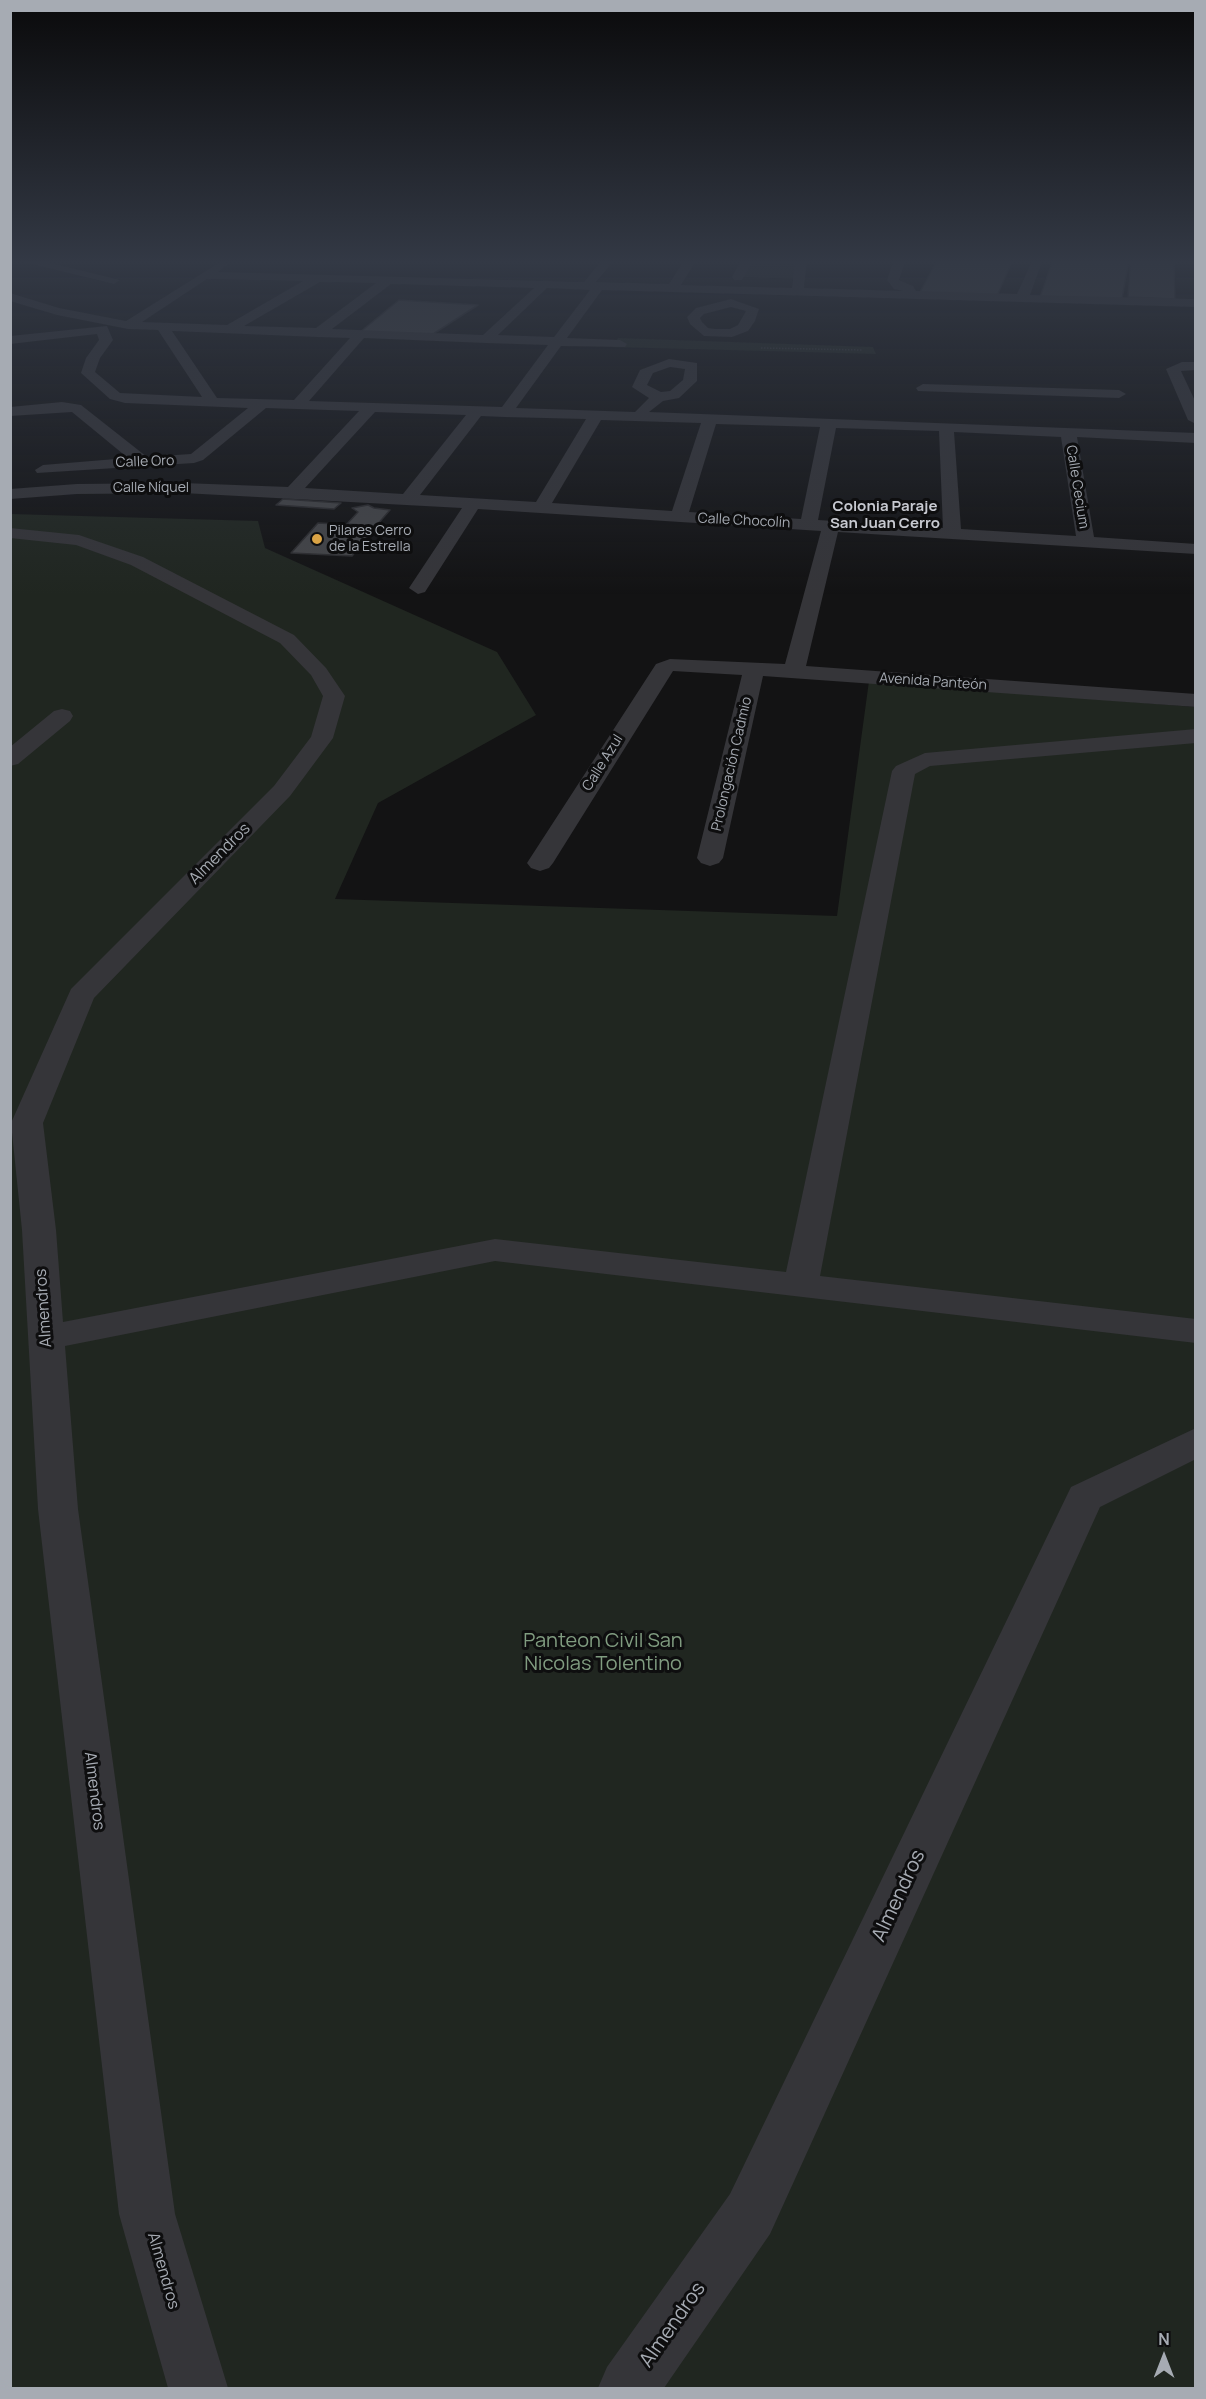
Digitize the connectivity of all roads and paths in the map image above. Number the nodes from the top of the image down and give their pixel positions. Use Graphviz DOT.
graph roads {
  1 [pos="89,371"];
  2 [pos="192,371"];
  3 [pos="327,371"];
  4 [pos="538,371"];
  5 [pos="1174,371"];
  6 [pos="1040,374"];
  7 [pos="923,388"];
  8 [pos="1119,394"];
  9 [pos="659,397"];
  10 [pos="213,403"];
  11 [pos="1045,403"];
  12 [pos="262,404"];
  13 [pos="297,405"];
  14 [pos="14,407"];
  15 [pos="370,408"];
  16 [pos="476,412"];
  17 [pos="505,413"];
  18 [pos="595,417"];
  19 [pos="640,418"];
  20 [pos="710,420"];
  21 [pos="1196,420"];
  22 [pos="829,423"];
  23 [pos="946,427"];
  24 [pos="1051,431"];
  25 [pos="1068,432"];
  26 [pos="1196,438"];
  27 [pos="142,461"];
  28 [pos="30,472"];
  29 [pos="292,492"];
  30 [pos="10,494"];
  31 [pos="407,500"];
  32 [pos="472,505"];
  33 [pos="540,509"];
  34 [pos="679,517"];
  35 [pos="808,525"];
  36 [pos="831,526"];
  37 [pos="10,533"];
  38 [pos="952,534"];
  39 [pos="1086,542"];
  40 [pos="1196,549"];
  41 [pos="418,588"];
  42 [pos="670,665"];
  43 [pos="754,670"];
  44 [pos="794,671"];
  45 [pos="1196,701"];
  46 [pos="62,716"];
  47 [pos="1196,736"];
  48 [pos="10,759"];
  49 [pos="710,858"];
  50 [pos="540,863"];
  51 [pos="22,1180"];
  52 [pos="801,1286"];
  53 [pos="1196,1331"];
  54 [pos="46,1338"];
  55 [pos="1196,1442"];
  56 [pos="198,2388"];
  57 [pos="628,2388"];
  1 -- 10 [label="street"];
  2 -- 10 [label="street"];
  3 -- 13 [label="street"];
  4 -- 17 [label="street"];
  5 -- 21 [label="street"];
  6 -- 11 [label="street"];
  7 -- 11 [label="street"];
  8 -- 11 [label="street"];
  9 -- 19 [label="street"];
  10 -- 12 [label="street"];
  11 -- 24 [label="street"];
  12 -- 13 [label="street"];
  12 -- 27 [label="street, Calle Oro"];
  13 -- 15 [label="street"];
  14 -- 27 [label="street"];
  15 -- 16 [label="street"];
  15 -- 29 [label="street"];
  16 -- 17 [label="street"];
  16 -- 31 [label="street"];
  17 -- 18 [label="street"];
  18 -- 19 [label="street"];
  18 -- 33 [label="street"];
  19 -- 20 [label="street"];
  20 -- 22 [label="street"];
  20 -- 34 [label="street"];
  22 -- 23 [label="street"];
  22 -- 35 [label="street"];
  23 -- 24 [label="street"];
  23 -- 38 [label="street"];
  24 -- 25 [label="street"];
  25 -- 26 [label="street"];
  25 -- 39 [label="street, Calle Cecium"];
  27 -- 28 [label="street, Calle Oro"];
  29 -- 30 [label="street, Calle Níquel"];
  29 -- 31 [label="street, Calle Chocolín"];
  31 -- 32 [label="street, Calle Chocolín"];
  32 -- 33 [label="street, Calle Chocolín"];
  32 -- 41 [label="street"];
  33 -- 34 [label="street, Calle Chocolín"];
  34 -- 35 [label="street, Calle Chocolín"];
  35 -- 36 [label="street, Calle Chocolín"];
  36 -- 38 [label="street, Calle Chocolín"];
  36 -- 44 [label="street"];
  37 -- 51 [label="street, Almendros"];
  38 -- 39 [label="street, Calle Chocolín"];
  39 -- 40 [label="street, Calle Chocolín"];
  42 -- 43 [label="street, Avenida Panteón"];
  42 -- 50 [label="street, Calle Azul"];
  43 -- 44 [label="street, Avenida Panteón"];
  43 -- 49 [label="street, Prolongación Cadmio"];
  44 -- 45 [label="street, Avenida Panteón"];
  46 -- 48 [label="street"];
  47 -- 52 [label="street"];
  51 -- 54 [label="street, Almendros"];
  52 -- 53 [label="street"];
  52 -- 54 [label="street"];
  54 -- 56 [label="street, Almendros"];
  55 -- 57 [label="street, Almendros"];
}
